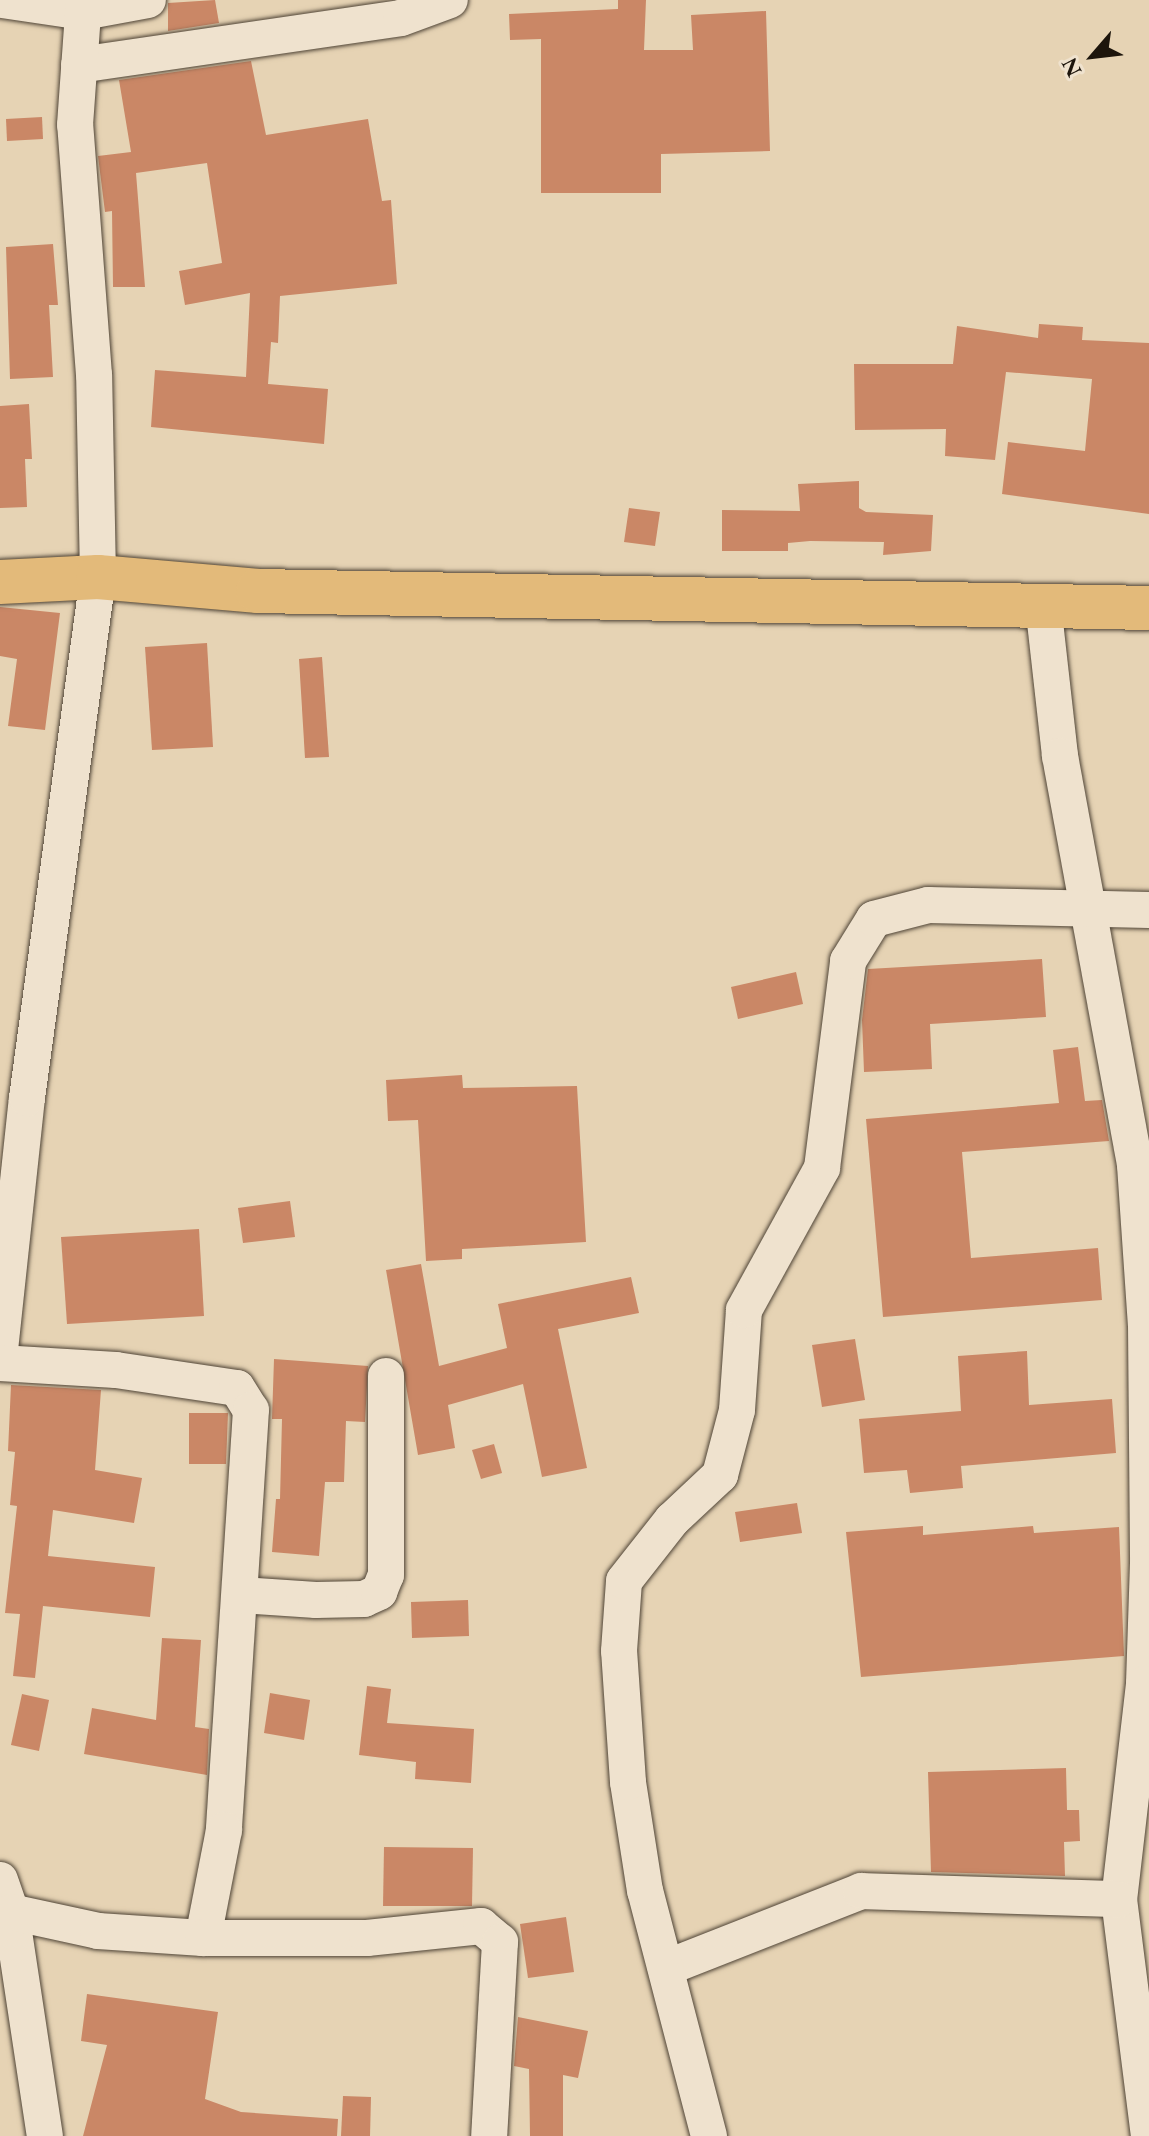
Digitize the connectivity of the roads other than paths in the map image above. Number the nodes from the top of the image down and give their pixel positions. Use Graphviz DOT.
graph roads {
  1 [pos="2,0"];
  2 [pos="148,0"];
  3 [pos="450,0"];
  4 [pos="84,6"];
  5 [pos="79,65"];
  6 [pos="98,577"];
  7 [pos="0,582"];
  8 [pos="1043,604"];
  9 [pos="1149,608"];
  10 [pos="1087,905"];
  11 [pos="1149,910"];
  12 [pos="1147,1325"];
  13 [pos="0,1350"];
  14 [pos="0,1363"];
  15 [pos="386,1376"];
  16 [pos="1149,1563"];
  17 [pos="241,1595"];
  18 [pos="6,1896"];
  19 [pos="1119,1899"];
  20 [pos="203,1938"];
  21 [pos="666,1968"];
  22 [pos="45,2136"];
  23 [pos="489,2136"];
  24 [pos="709,2136"];
  25 [pos="1149,2136"];
  1 -- 4 [label="street"];
  2 -- 4 [label="street"];
  3 -- 5 [label="street"];
  4 -- 5 [label="street"];
  5 -- 6 [label="street"];
  6 -- 7 [label="main road"];
  6 -- 8 [label="main road"];
  6 -- 13 [label="street"];
  8 -- 9 [label="main road"];
  8 -- 10 [label="street"];
  10 -- 11 [label="street"];
  10 -- 12 [label="street"];
  10 -- 21 [label="street"];
  12 -- 16 [label="street"];
  14 -- 17 [label="street"];
  15 -- 17 [label="street"];
  16 -- 19 [label="street"];
  17 -- 20 [label="street"];
  18 -- 20 [label="street"];
  18 -- 22 [label="street"];
  19 -- 21 [label="street"];
  19 -- 25 [label="street"];
  20 -- 23 [label="street"];
  21 -- 24 [label="street"];
}
